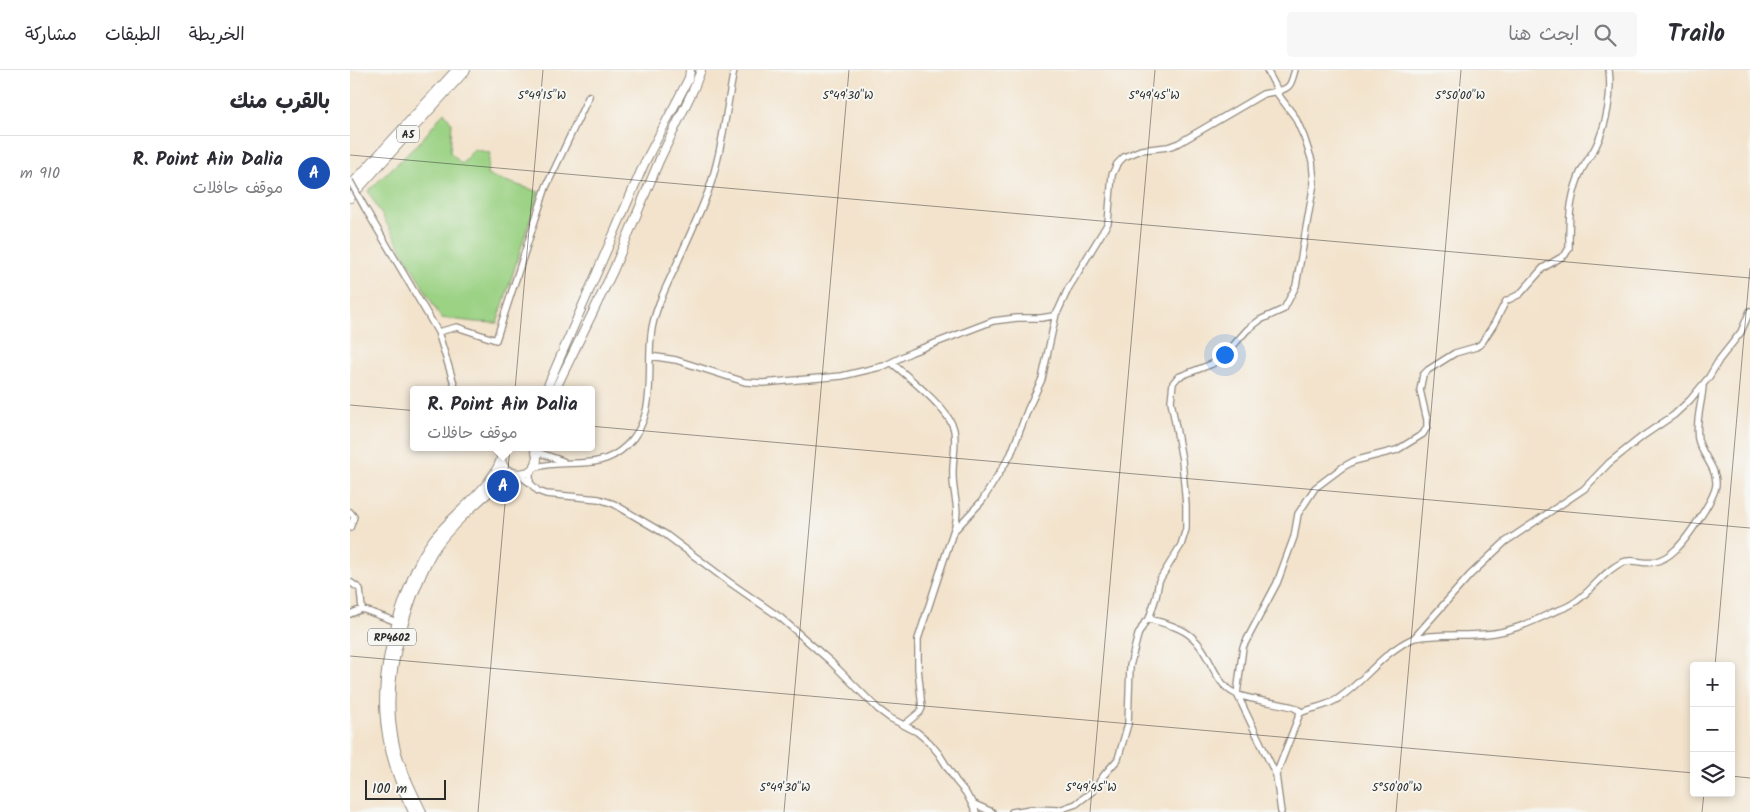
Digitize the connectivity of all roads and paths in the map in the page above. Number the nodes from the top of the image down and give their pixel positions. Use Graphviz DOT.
graph roads {
  1 [pos="456,70"];
  2 [pos="466,70"];
  3 [pos="701,70"];
  4 [pos="734,70"];
  5 [pos="1267,70"];
  6 [pos="1295,70"];
  7 [pos="1609,70"];
  8 [pos="691,73"];
  9 [pos="1278,91"];
  10 [pos="589,96"];
  11 [pos="350,181"];
  12 [pos="350,186"];
  13 [pos="350,198"];
  14 [pos="1750,311"];
  15 [pos="1056,314"];
  16 [pos="438,332"];
  17 [pos="650,356"];
  18 [pos="892,363"];
  19 [pos="455,386"];
  20 [pos="548,386"];
  21 [pos="557,386"];
  22 [pos="1703,386"];
  23 [pos="497,451"];
  24 [pos="503,451"];
  25 [pos="536,451"];
  26 [pos="539,451"];
  27 [pos="501,458"];
  28 [pos="570,463"];
  29 [pos="532,470"];
  30 [pos="516,474"];
  31 [pos="530,484"];
  32 [pos="350,512"];
  33 [pos="350,528"];
  34 [pos="954,531"];
  35 [pos="350,582"];
  36 [pos="362,609"];
  37 [pos="350,614"];
  38 [pos="1149,619"];
  39 [pos="397,622"];
  40 [pos="1414,638"];
  41 [pos="1237,694"];
  42 [pos="1300,713"];
  43 [pos="904,725"];
  44 [pos="1276,775"];
  45 [pos="966,793"];
  46 [pos="413,812"];
  47 [pos="422,812"];
  48 [pos="976,812"];
  49 [pos="992,812"];
  50 [pos="1012,812"];
  51 [pos="1282,812"];
  1 -- 12 [label="highway, A5"];
  2 -- 13 [label="highway, A5"];
  3 -- 21 [label="highway"];
  4 -- 17 [label="street, RP4602"];
  5 -- 9 [label="street"];
  6 -- 9 [label="street"];
  7 -- 41 [label="street"];
  8 -- 20 [label="highway"];
  9 -- 15 [label="street"];
  9 -- 38 [label="street"];
  10 -- 16 [label="street"];
  11 -- 16 [label="street, bridge"];
  14 -- 22 [label="street"];
  15 -- 18 [label="street"];
  15 -- 34 [label="street"];
  16 -- 19 [label="street"];
  17 -- 18 [label="street"];
  17 -- 28 [label="street, RP4602"];
  18 -- 34 [label="street"];
  22 -- 40 [label="street"];
  22 -- 40 [label="street"];
  23 -- 27 [label="street"];
  24 -- 27 [label="highway, RP4602"];
  25 -- 29 [label="highway, RP4602"];
  26 -- 28 [label="street, RP4602"];
  27 -- 30 [label="highway"];
  27 -- 39 [label="highway, RP4602"];
  28 -- 29 [label="street, RP4602"];
  29 -- 30 [label="highway, RP4602"];
  29 -- 31 [label="street"];
  30 -- 31 [label="street"];
  30 -- 47 [label="highway, RP4602"];
  31 -- 43 [label="street"];
  32 -- 33 [label="street"];
  34 -- 43 [label="street"];
  35 -- 36 [label="street"];
  36 -- 37 [label="street"];
  36 -- 39 [label="street"];
  38 -- 41 [label="street"];
  38 -- 50 [label="street"];
  39 -- 46 [label="highway, RP4602"];
  40 -- 42 [label="street"];
  41 -- 42 [label="street"];
  41 -- 44 [label="street"];
  42 -- 44 [label="street"];
  43 -- 45 [label="street"];
  44 -- 51 [label="street"];
  45 -- 48 [label="street"];
  45 -- 49 [label="street"];
}
